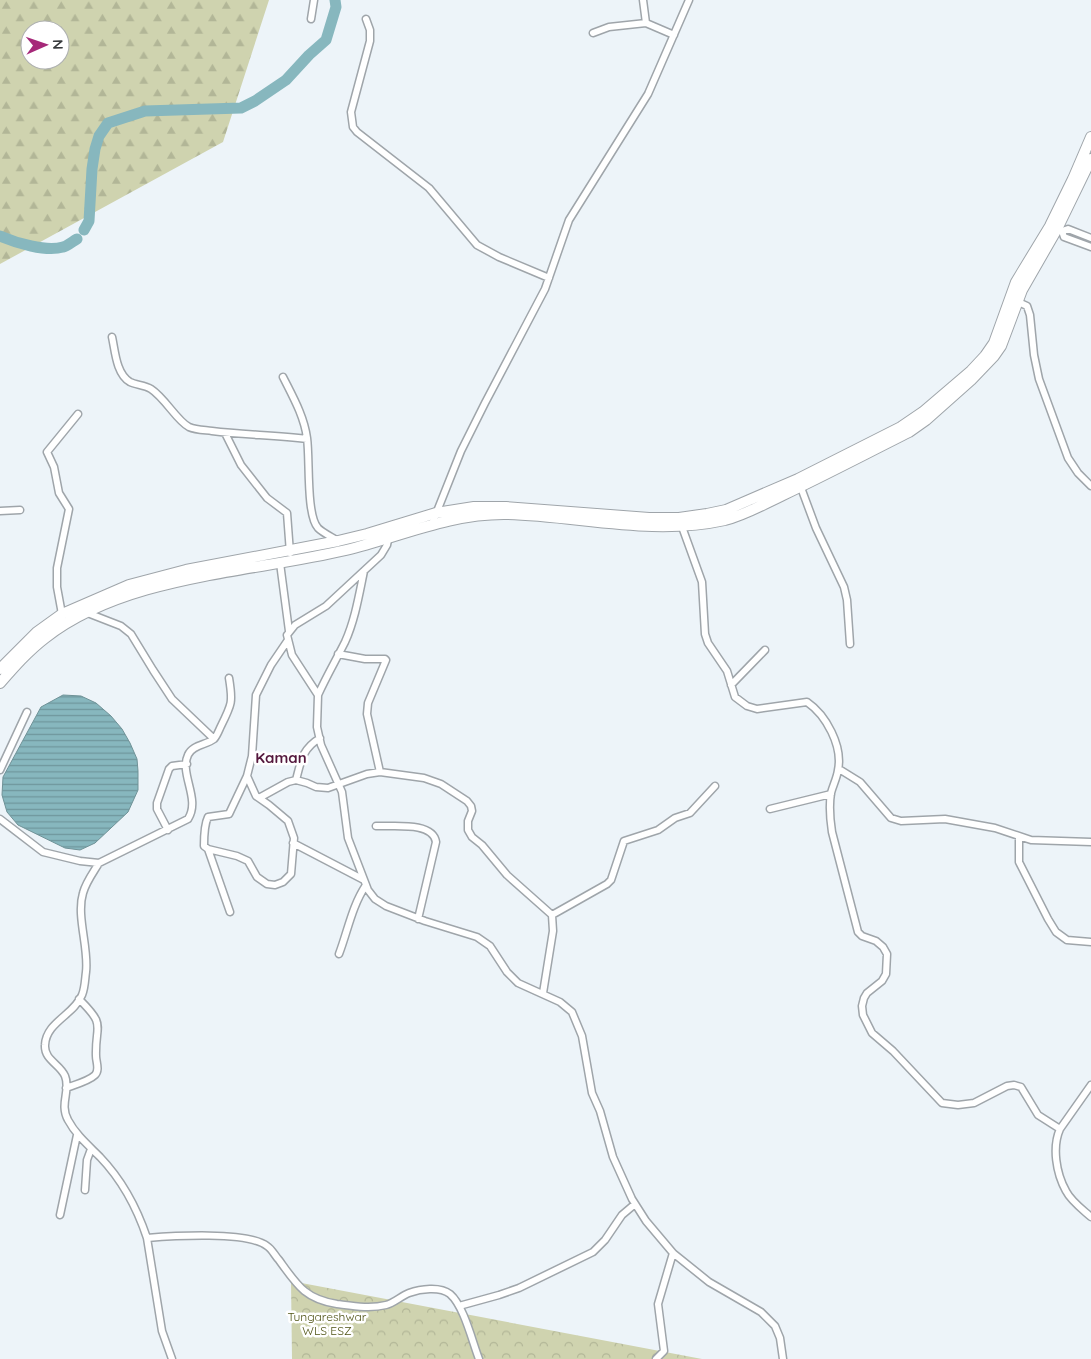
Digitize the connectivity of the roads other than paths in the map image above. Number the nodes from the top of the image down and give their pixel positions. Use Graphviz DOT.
graph roads {
  1 [pos="314,0"];
  2 [pos="643,0"];
  3 [pos="688,0"];
  4 [pos="311,18"];
  5 [pos="366,19"];
  6 [pos="646,23"];
  7 [pos="593,33"];
  8 [pos="674,35"];
  9 [pos="1091,137"];
  10 [pos="1091,159"];
  11 [pos="1056,229"];
  12 [pos="1091,238"];
  13 [pos="1091,247"];
  14 [pos="549,278"];
  15 [pos="1014,300"];
  16 [pos="112,337"];
  17 [pos="283,377"];
  18 [pos="78,414"];
  19 [pos="225,433"];
  20 [pos="307,439"];
  21 [pos="799,483"];
  22 [pos="1091,486"];
  23 [pos="20,510"];
  24 [pos="0,511"];
  25 [pos="436,513"];
  26 [pos="680,522"];
  27 [pos="432,524"];
  28 [pos="389,532"];
  29 [pos="338,541"];
  30 [pos="287,558"];
  31 [pos="364,571"];
  32 [pos="83,609"];
  33 [pos="62,614"];
  34 [pos="64,625"];
  35 [pos="289,631"];
  36 [pos="288,640"];
  37 [pos="850,644"];
  38 [pos="765,650"];
  39 [pos="338,654"];
  40 [pos="0,669"];
  41 [pos="229,678"];
  42 [pos="0,683"];
  43 [pos="731,685"];
  44 [pos="318,695"];
  45 [pos="27,712"];
  46 [pos="320,738"];
  47 [pos="214,739"];
  48 [pos="187,764"];
  49 [pos="839,769"];
  50 [pos="0,770"];
  51 [pos="380,772"];
  52 [pos="247,776"];
  53 [pos="296,780"];
  54 [pos="338,784"];
  55 [pos="715,786"];
  56 [pos="831,794"];
  57 [pos="259,798"];
  58 [pos="770,809"];
  59 [pos="0,819"];
  60 [pos="376,826"];
  61 [pos="168,830"];
  62 [pos="1019,836"];
  63 [pos="1091,842"];
  64 [pos="293,843"];
  65 [pos="208,849"];
  66 [pos="99,863"];
  67 [pos="365,882"];
  68 [pos="230,912"];
  69 [pos="552,915"];
  70 [pos="418,919"];
  71 [pos="1091,942"];
  72 [pos="339,954"];
  73 [pos="543,994"];
  74 [pos="79,999"];
  75 [pos="1091,1085"];
  76 [pos="66,1088"];
  77 [pos="1060,1129"];
  78 [pos="77,1135"];
  79 [pos="91,1149"];
  80 [pos="85,1190"];
  81 [pos="635,1204"];
  82 [pos="60,1214"];
  83 [pos="1091,1217"];
  84 [pos="147,1238"];
  85 [pos="673,1253"];
  86 [pos="459,1306"];
  87 [pos="172,1359"];
  88 [pos="479,1359"];
  89 [pos="656,1359"];
  90 [pos="783,1359"];
  1 -- 4 [label="street"];
  2 -- 6 [label="street"];
  3 -- 8 [label="street"];
  5 -- 14 [label="street"];
  6 -- 7 [label="street"];
  6 -- 8 [label="street"];
  8 -- 14 [label="street"];
  9 -- 11 [label="main road"];
  10 -- 11 [label="main road"];
  11 -- 12 [label="street"];
  11 -- 13 [label="street"];
  11 -- 15 [label="main road"];
  14 -- 25 [label="street"];
  15 -- 21 [label="main road"];
  15 -- 22 [label="street"];
  16 -- 19 [label="street"];
  17 -- 20 [label="street"];
  18 -- 33 [label="street"];
  19 -- 20 [label="street"];
  19 -- 30 [label="street"];
  20 -- 29 [label="street"];
  21 -- 26 [label="main road"];
  21 -- 37 [label="street"];
  23 -- 24 [label="street"];
  25 -- 26 [label="main road"];
  25 -- 27 [label="street"];
  25 -- 28 [label="main road"];
  26 -- 27 [label="main road"];
  26 -- 43 [label="street"];
  27 -- 28 [label="main road"];
  28 -- 29 [label="main road"];
  28 -- 30 [label="main road"];
  28 -- 31 [label="street"];
  29 -- 30 [label="main road"];
  30 -- 32 [label="main road"];
  30 -- 32 [label="main road"];
  30 -- 35 [label="street"];
  31 -- 35 [label="street"];
  31 -- 39 [label="street"];
  32 -- 33 [label="main road"];
  32 -- 34 [label="main road"];
  32 -- 47 [label="street"];
  33 -- 34 [label="street"];
  33 -- 40 [label="main road"];
  34 -- 42 [label="main road"];
  35 -- 36 [label="street"];
  36 -- 44 [label="street"];
  36 -- 52 [label="street"];
  38 -- 43 [label="street"];
  39 -- 44 [label="street"];
  39 -- 51 [label="street"];
  41 -- 47 [label="street"];
  43 -- 49 [label="street"];
  44 -- 46 [label="street"];
  45 -- 50 [label="street"];
  46 -- 53 [label="street"];
  46 -- 54 [label="street"];
  47 -- 48 [label="street"];
  48 -- 61 [label="street"];
  48 -- 61 [label="street"];
  49 -- 56 [label="street"];
  49 -- 62 [label="street"];
  51 -- 54 [label="street"];
  51 -- 69 [label="street"];
  52 -- 57 [label="street"];
  52 -- 65 [label="street"];
  53 -- 54 [label="street"];
  53 -- 57 [label="street"];
  54 -- 67 [label="street"];
  55 -- 69 [label="street"];
  56 -- 58 [label="street"];
  56 -- 77 [label="street"];
  57 -- 64 [label="street"];
  59 -- 66 [label="street"];
  60 -- 70 [label="street"];
  61 -- 66 [label="street"];
  62 -- 63 [label="street"];
  62 -- 71 [label="street"];
  64 -- 65 [label="street"];
  64 -- 67 [label="street"];
  65 -- 68 [label="street"];
  66 -- 74 [label="street"];
  67 -- 70 [label="street"];
  67 -- 72 [label="street"];
  69 -- 73 [label="street"];
  70 -- 73 [label="street"];
  73 -- 81 [label="street"];
  74 -- 76 [label="street"];
  74 -- 76 [label="street"];
  75 -- 77 [label="street"];
  76 -- 78 [label="street"];
  77 -- 83 [label="street"];
  78 -- 79 [label="street"];
  78 -- 82 [label="street"];
  79 -- 80 [label="street"];
  79 -- 84 [label="street"];
  81 -- 85 [label="street"];
  81 -- 86 [label="street"];
  84 -- 86 [label="street"];
  84 -- 87 [label="street"];
  85 -- 89 [label="street"];
  85 -- 90 [label="street"];
  86 -- 88 [label="street"];
}
